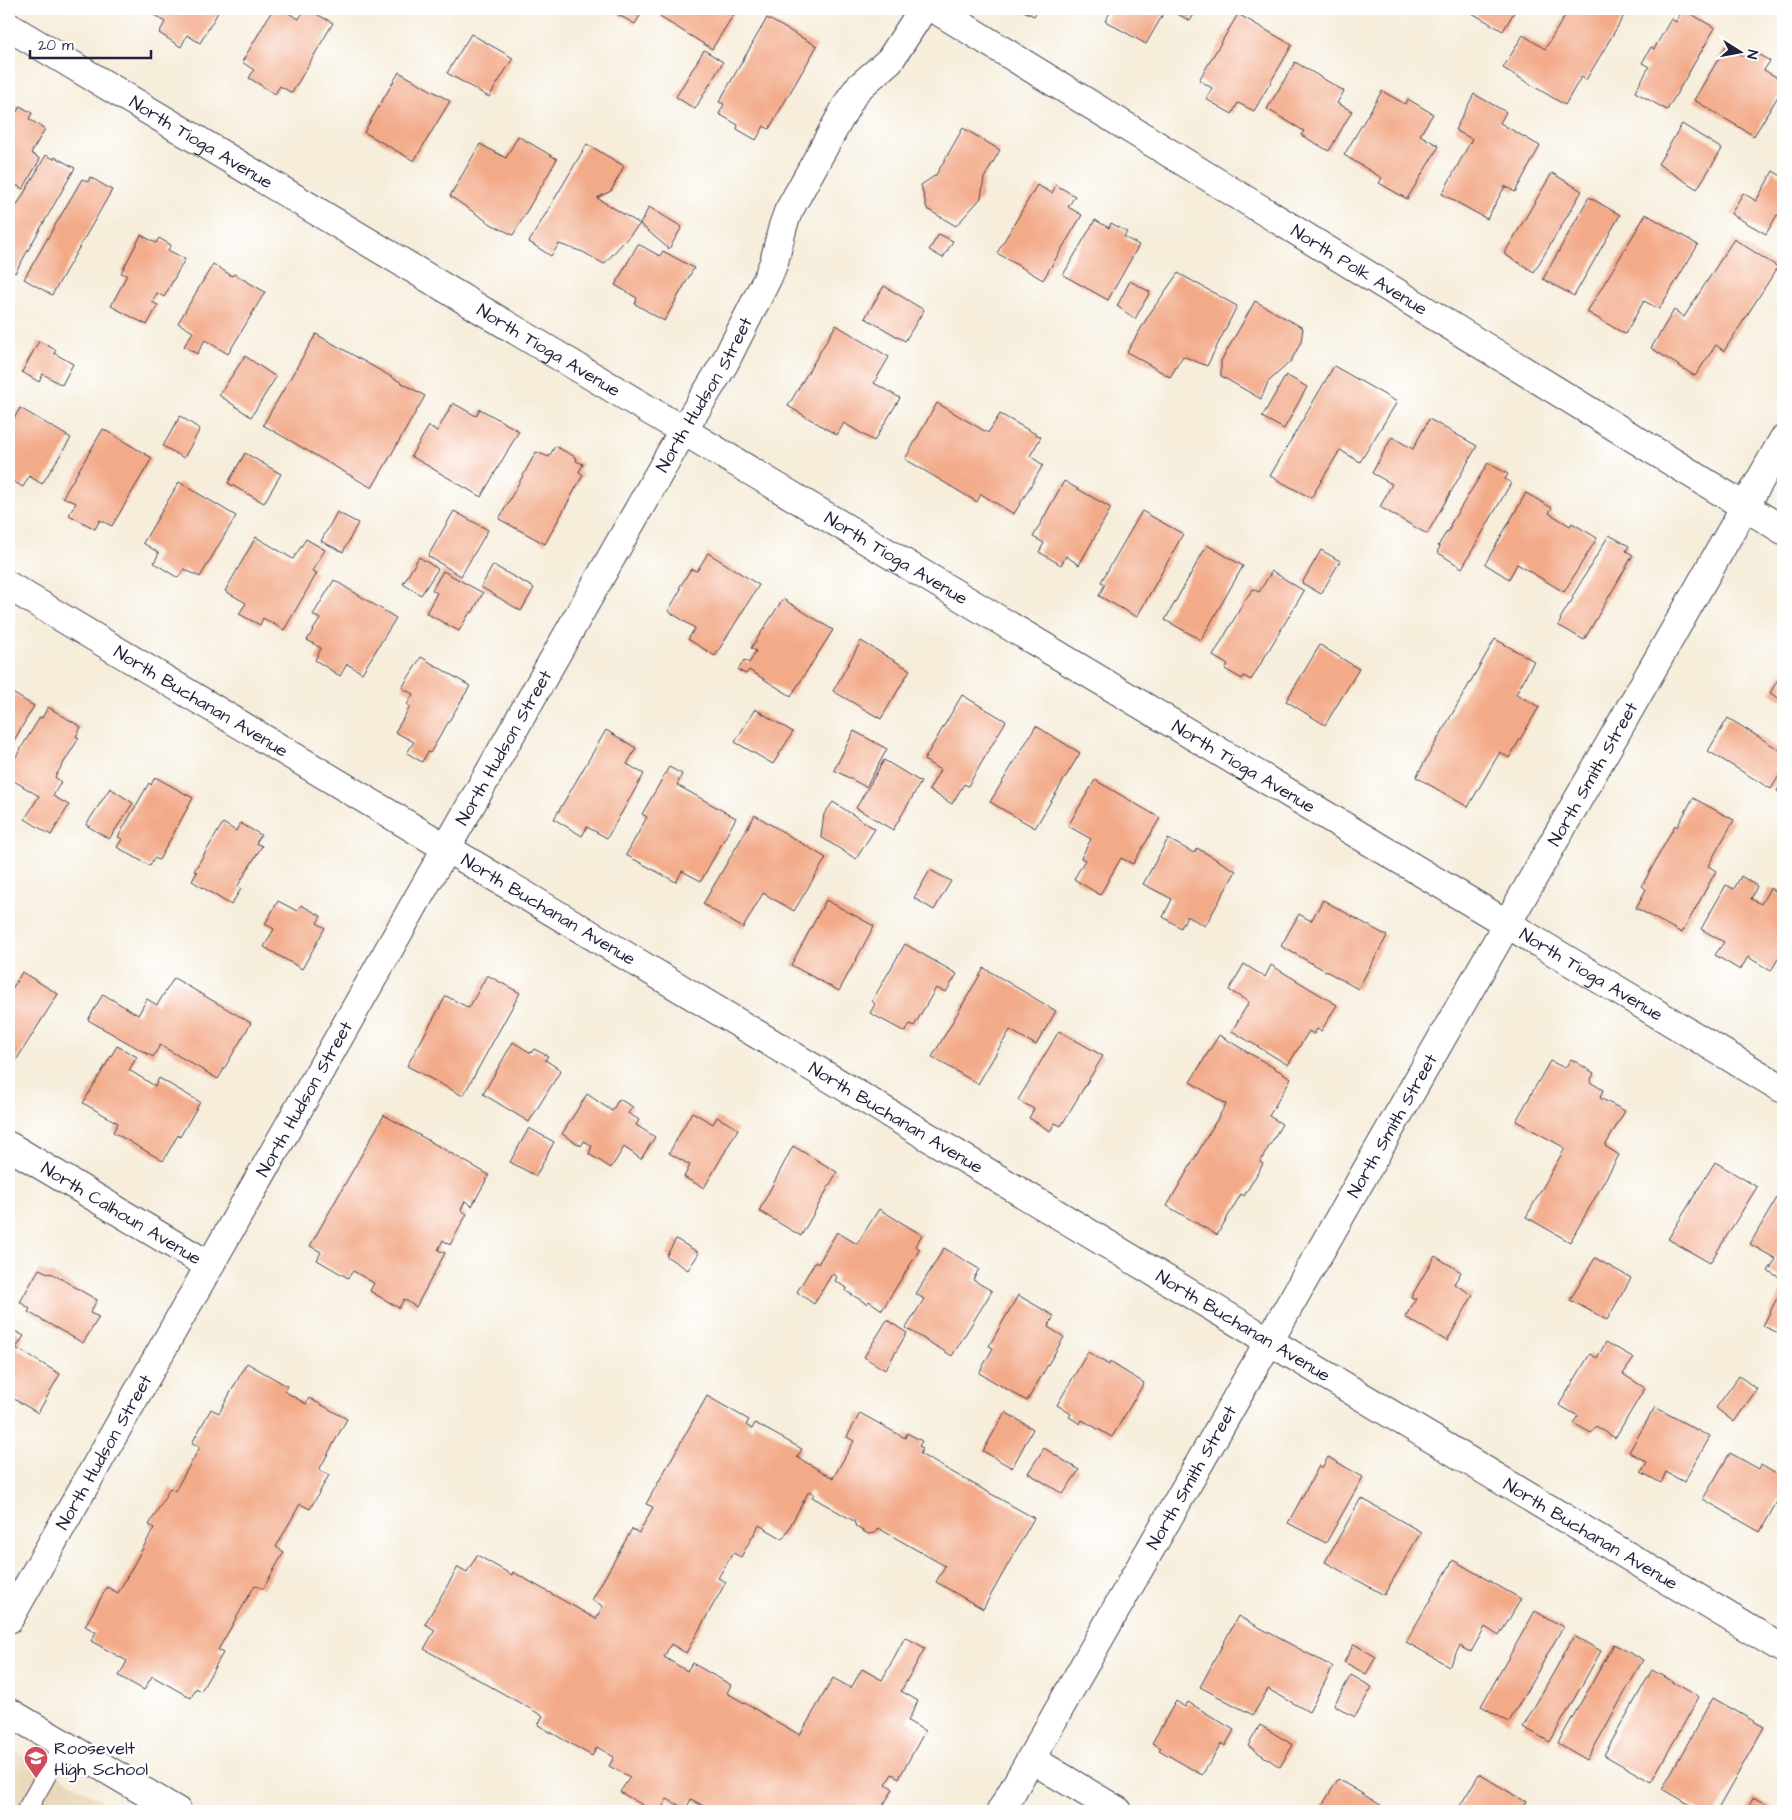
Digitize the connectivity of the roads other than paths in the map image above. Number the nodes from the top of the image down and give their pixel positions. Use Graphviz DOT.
graph roads {
  1 [pos="923,9"];
  2 [pos="935,9"];
  3 [pos="9,28"];
  4 [pos="683,431"];
  5 [pos="1783,440"];
  6 [pos="1745,507"];
  7 [pos="1783,530"];
  8 [pos="9,586"];
  9 [pos="447,849"];
  10 [pos="1506,924"];
  11 [pos="1783,1089"];
  12 [pos="9,1146"];
  13 [pos="210,1266"];
  14 [pos="1269,1341"];
  15 [pos="9,1619"];
  16 [pos="1783,1649"];
  17 [pos="9,1712"];
  18 [pos="64,1744"];
  19 [pos="1030,1759"];
  20 [pos="26,1811"];
  21 [pos="177,1811"];
  22 [pos="1001,1811"];
  23 [pos="1118,1811"];
  1 -- 4 [label="street, North Hudson Street"];
  2 -- 6 [label="street, North Polk Avenue"];
  3 -- 4 [label="street, North Tioga Avenue"];
  4 -- 9 [label="street, North Hudson Street"];
  4 -- 10 [label="street, North Tioga Avenue"];
  5 -- 6 [label="street, North Smith Street"];
  6 -- 7 [label="street, North Polk Avenue"];
  6 -- 10 [label="street, North Smith Street"];
  8 -- 9 [label="street, North Buchanan Avenue"];
  9 -- 13 [label="street, North Hudson Street"];
  9 -- 14 [label="street, North Buchanan Avenue"];
  10 -- 11 [label="street, North Tioga Avenue"];
  10 -- 14 [label="street, North Smith Street"];
  12 -- 13 [label="street, North Calhoun Avenue"];
  13 -- 15 [label="street, North Hudson Street"];
  14 -- 16 [label="street, North Buchanan Avenue"];
  14 -- 19 [label="street, North Smith Street"];
  17 -- 18 [label="street"];
  18 -- 20 [label="lane"];
  18 -- 21 [label="street"];
  19 -- 22 [label="street, North Smith Street"];
  19 -- 23 [label="street"];
}
